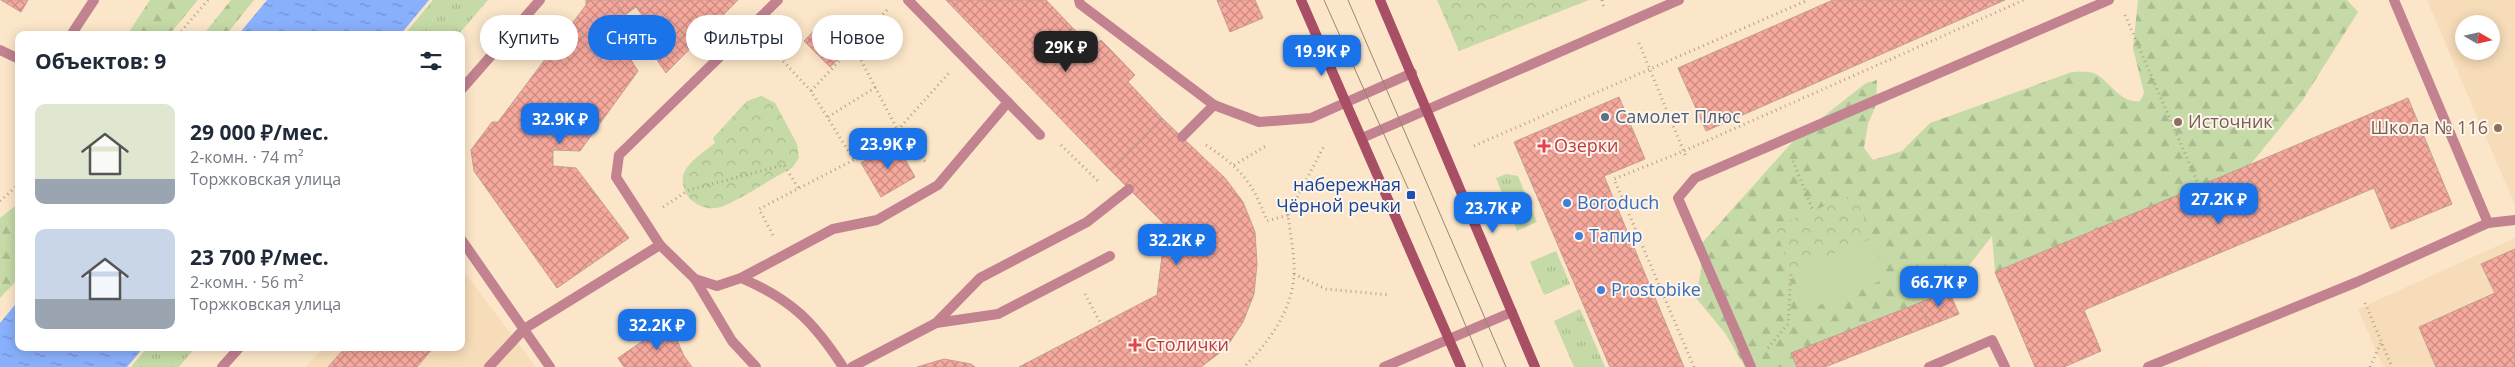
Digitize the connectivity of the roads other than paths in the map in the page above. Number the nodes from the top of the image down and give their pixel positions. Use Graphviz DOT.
graph roads {
  1 [pos="94,0"];
  2 [pos="540,0"];
  3 [pos="778,0"];
  4 [pos="908,0"];
  5 [pos="1079,0"];
  6 [pos="1301,0"];
  7 [pos="1380,0"];
  8 [pos="1679,0"];
  9 [pos="2109,0"];
  10 [pos="2394,0"];
  11 [pos="74,31"];
  12 [pos="0,50"];
  13 [pos="15,57"];
  14 [pos="1412,73"];
  15 [pos="465,85"];
  16 [pos="1008,102"];
  17 [pos="1346,102"];
  18 [pos="1214,106"];
  19 [pos="1428,110"];
  20 [pos="1040,135"];
  21 [pos="1182,137"];
  22 [pos="1362,138"];
  23 [pos="1129,189"];
  24 [pos="2515,220"];
  25 [pos="2488,223"];
  26 [pos="465,245"];
  27 [pos="660,245"];
  28 [pos="1110,256"];
  29 [pos="741,278"];
  30 [pos="695,280"];
  31 [pos="1512,312"];
  32 [pos="936,323"];
  33 [pos="524,330"];
  34 [pos="1449,340"];
  35 [pos="236,351"];
  36 [pos="222,367"];
  37 [pos="489,367"];
  38 [pos="550,367"];
  39 [pos="756,367"];
  40 [pos="843,367"];
  41 [pos="852,367"];
  42 [pos="1384,367"];
  43 [pos="1461,367"];
  44 [pos="1535,367"];
  45 [pos="1751,367"];
  46 [pos="1929,367"];
  47 [pos="2004,367"];
  48 [pos="2148,367"];
  1 -- 11 [label="street"];
  2 -- 15 [label="street"];
  3 -- 27 [label="street"];
  4 -- 16 [label="street"];
  5 -- 18 [label="street"];
  6 -- 17 [label="main road"];
  7 -- 14 [label="main road"];
  8 -- 19 [label="street"];
  9 -- 45 [label="street"];
  10 -- 25 [label="street"];
  12 -- 13 [label="street"];
  14 -- 17 [label="street"];
  14 -- 19 [label="main road"];
  16 -- 20 [label="street"];
  16 -- 29 [label="street"];
  17 -- 18 [label="street"];
  17 -- 22 [label="main road"];
  18 -- 21 [label="street"];
  19 -- 22 [label="street"];
  19 -- 31 [label="main road"];
  22 -- 34 [label="main road"];
  23 -- 32 [label="street"];
  24 -- 25 [label="street"];
  25 -- 48 [label="street"];
  26 -- 33 [label="street"];
  27 -- 30 [label="street"];
  27 -- 33 [label="street"];
  28 -- 32 [label="street"];
  29 -- 30 [label="street"];
  29 -- 40 [label="street"];
  30 -- 39 [label="street"];
  31 -- 34 [label="street"];
  31 -- 44 [label="main road"];
  32 -- 41 [label="street"];
  33 -- 37 [label="street"];
  33 -- 38 [label="street"];
  34 -- 42 [label="street"];
  34 -- 43 [label="main road"];
  35 -- 36 [label="street"];
  46 -- 47 [label="street"];
}
